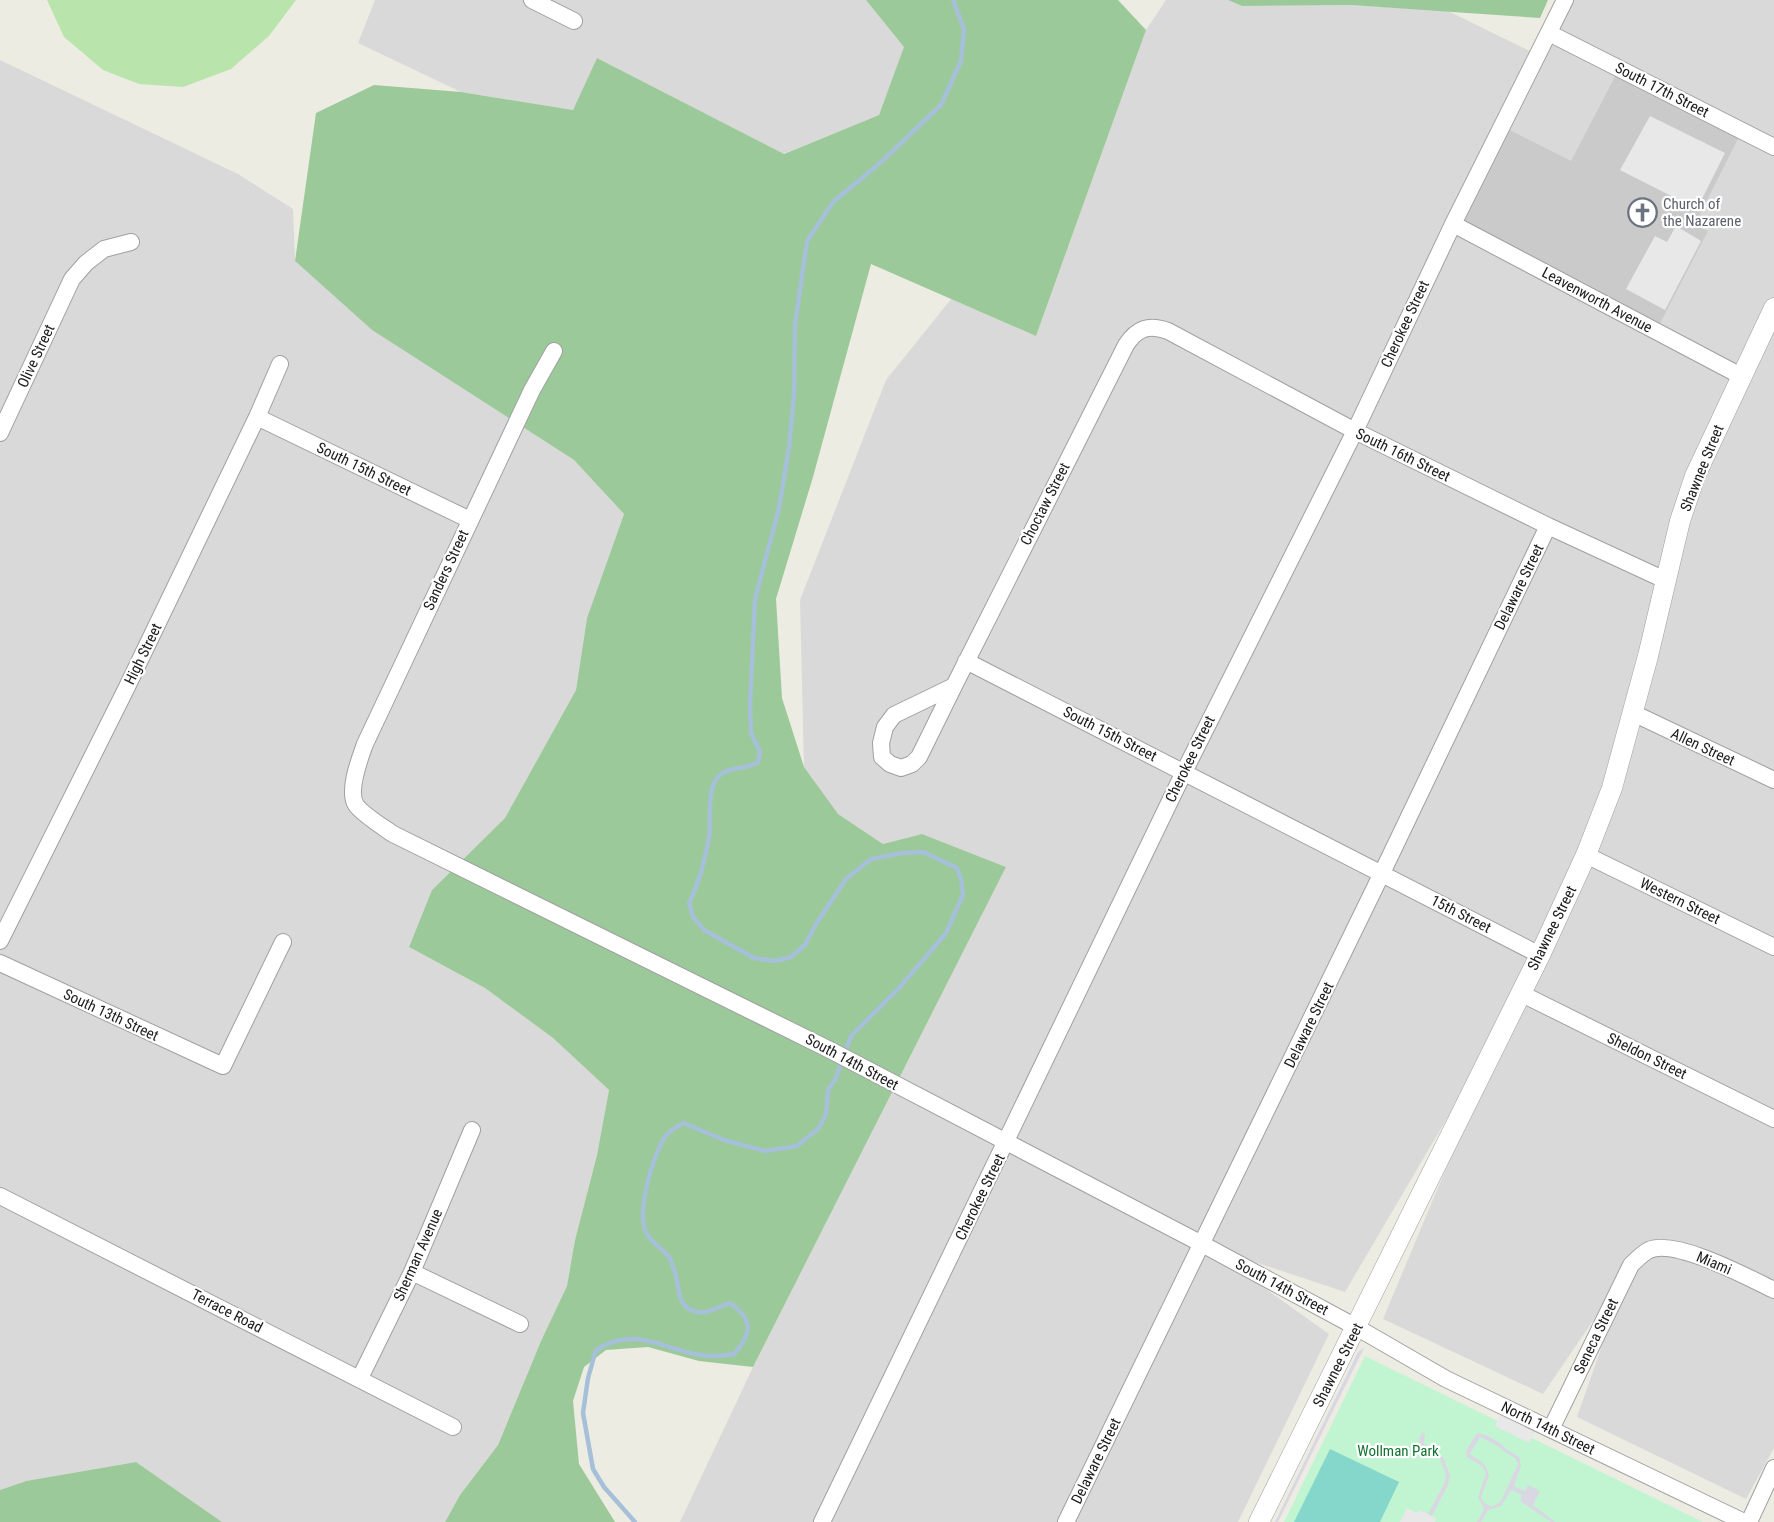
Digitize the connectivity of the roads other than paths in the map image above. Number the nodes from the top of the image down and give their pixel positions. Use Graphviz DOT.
graph roads {
  1 [pos="532,0"];
  2 [pos="1565,0"];
  3 [pos="574,21"];
  4 [pos="1549,33"];
  5 [pos="1774,147"];
  6 [pos="1453,224"];
  7 [pos="131,242"];
  8 [pos="1774,308"];
  9 [pos="1144,328"];
  10 [pos="554,351"];
  11 [pos="280,364"];
  12 [pos="1741,376"];
  13 [pos="257,417"];
  14 [pos="1355,431"];
  15 [pos="0,433"];
  16 [pos="470,520"];
  17 [pos="1548,526"];
  18 [pos="1665,580"];
  19 [pos="966,661"];
  20 [pos="954,686"];
  21 [pos="1633,713"];
  22 [pos="1184,772"];
  23 [pos="1774,780"];
  24 [pos="353,794"];
  25 [pos="1586,855"];
  26 [pos="1382,873"];
  27 [pos="0,941"];
  28 [pos="283,942"];
  29 [pos="1774,947"];
  30 [pos="1540,955"];
  31 [pos="0,963"];
  32 [pos="1520,993"];
  33 [pos="1774,1119"];
  34 [pos="472,1130"];
  35 [pos="1006,1143"];
  36 [pos="0,1196"];
  37 [pos="1202,1244"];
  38 [pos="1650,1249"];
  39 [pos="412,1272"];
  40 [pos="1774,1290"];
  41 [pos="520,1324"];
  42 [pos="1356,1327"];
  43 [pos="360,1378"];
  44 [pos="453,1427"];
  45 [pos="1551,1429"];
  46 [pos="1774,1468"];
  47 [pos="823,1522"];
  48 [pos="1066,1522"];
  49 [pos="1259,1522"];
  50 [pos="1744,1522"];
  51 [pos="1749,1522"];
  1 -- 3 [label="street"];
  2 -- 4 [label="street, Cherokee Street"];
  4 -- 5 [label="street, South 17th Street"];
  4 -- 6 [label="street, Cherokee Street"];
  6 -- 12 [label="street, Leavenworth Avenue"];
  6 -- 14 [label="street, Cherokee Street"];
  7 -- 15 [label="street, Olive Street"];
  8 -- 12 [label="street, Shawnee Street"];
  9 -- 14 [label="street, South 16th Street"];
  9 -- 19 [label="street, Choctaw Street"];
  10 -- 16 [label="street, Sanders Street"];
  11 -- 13 [label="street, High Street"];
  12 -- 18 [label="street, Shawnee Street"];
  13 -- 16 [label="street, South 15th Street"];
  13 -- 27 [label="street, High Street"];
  14 -- 17 [label="street, South 16th Street"];
  14 -- 22 [label="street, Cherokee Street"];
  16 -- 24 [label="street, Sanders Street"];
  17 -- 18 [label="street, South 16th Street"];
  17 -- 26 [label="street, Delaware Street"];
  18 -- 21 [label="street, Shawnee Street"];
  19 -- 20 [label="street, Choctaw Street"];
  19 -- 22 [label="street, South 15th Street"];
  20 -- 20 [label="street, Choctaw Street"];
  21 -- 23 [label="street, Allen Street"];
  21 -- 25 [label="street, Shawnee Street"];
  22 -- 26 [label="street, South 15th Street"];
  22 -- 35 [label="street, Cherokee Street"];
  24 -- 35 [label="street, South 14th Street"];
  25 -- 29 [label="street, Western Street"];
  25 -- 30 [label="street, Shawnee Street"];
  26 -- 30 [label="street, 15th Street"];
  26 -- 37 [label="street, Delaware Street"];
  28 -- 31 [label="street, South 13th Street"];
  30 -- 32 [label="street, Shawnee Street"];
  32 -- 33 [label="street, Sheldon Street"];
  32 -- 42 [label="street, Shawnee Street"];
  34 -- 39 [label="street, Sherman Avenue"];
  35 -- 37 [label="street, South 14th Street"];
  35 -- 47 [label="street, Cherokee Street"];
  36 -- 43 [label="street, Terrace Road"];
  37 -- 42 [label="street, South 14th Street"];
  37 -- 48 [label="street, Delaware Street"];
  38 -- 40 [label="street, Miami"];
  38 -- 45 [label="street, Seneca Street"];
  39 -- 41 [label="street"];
  39 -- 43 [label="street, Sherman Avenue"];
  42 -- 45 [label="street, North 14th Street"];
  42 -- 49 [label="street, Shawnee Street"];
  43 -- 44 [label="street, Terrace Road"];
  45 -- 50 [label="street, North 14th Street"];
  46 -- 51 [label="street"];
}
